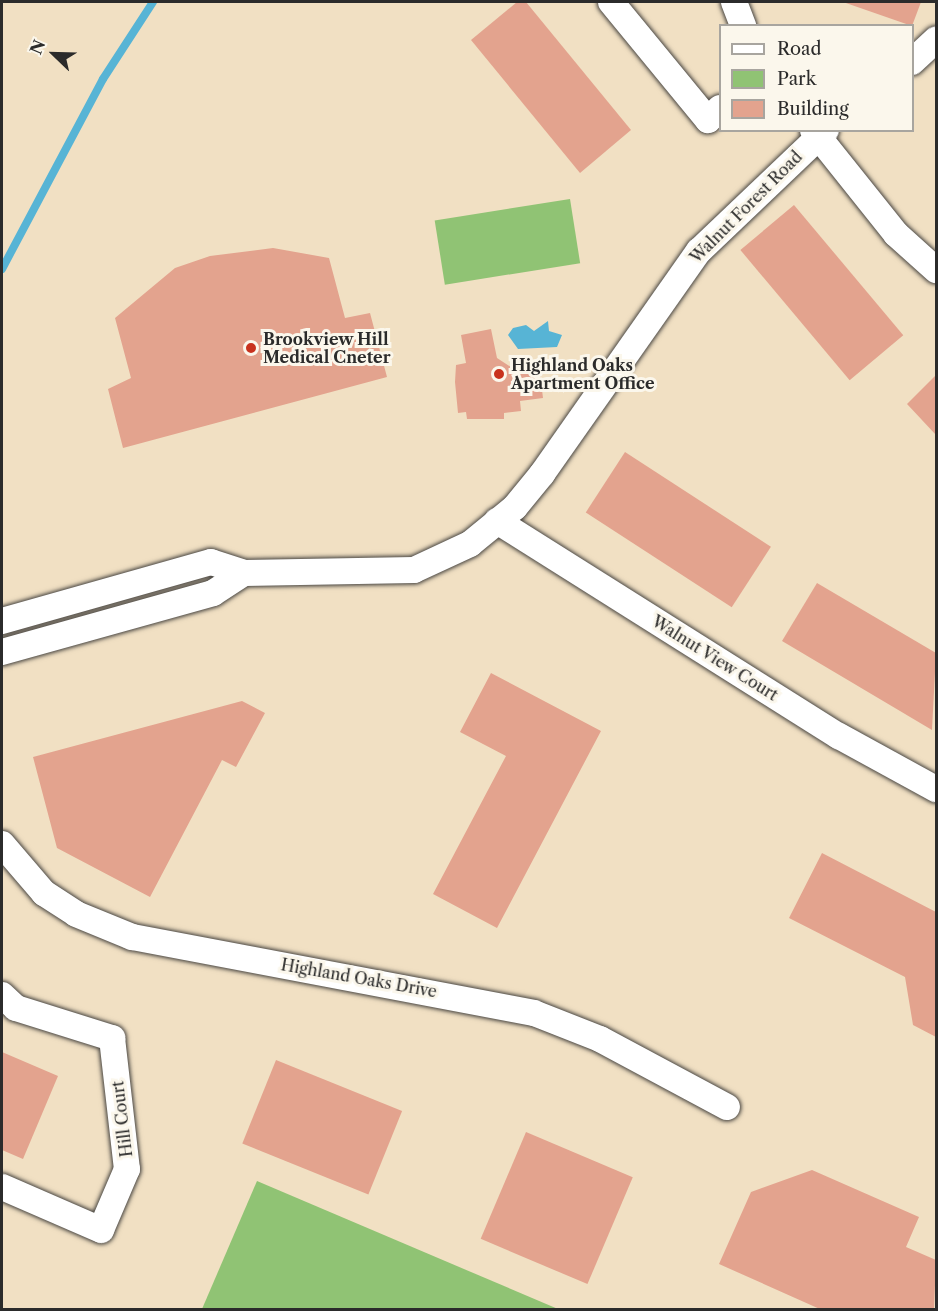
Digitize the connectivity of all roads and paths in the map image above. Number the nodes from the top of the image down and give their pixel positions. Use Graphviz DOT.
graph roads {
  1 [pos="611,2"];
  2 [pos="734,2"];
  3 [pos="741,24"];
  4 [pos="936,40"];
  5 [pos="914,60"];
  6 [pos="719,109"];
  7 [pos="819,132"];
  8 [pos="936,270"];
  9 [pos="497,521"];
  10 [pos="244,573"];
  11 [pos="2,621"];
  12 [pos="2,652"];
  13 [pos="936,789"];
  14 [pos="2,844"];
  15 [pos="2,995"];
  16 [pos="727,1107"];
  17 [pos="2,1187"];
  1 -- 6 [label="street"];
  2 -- 3 [label="street"];
  4 -- 5 [label="street"];
  7 -- 8 [label="street"];
  7 -- 9 [label="street, Walnut Forest Road"];
  9 -- 10 [label="street, Walnut Forest Road"];
  9 -- 13 [label="street, Walnut View Court"];
  10 -- 11 [label="street"];
  10 -- 12 [label="street"];
  14 -- 16 [label="street, Highland Oaks Drive"];
  15 -- 17 [label="street, Hill Court"];
}
